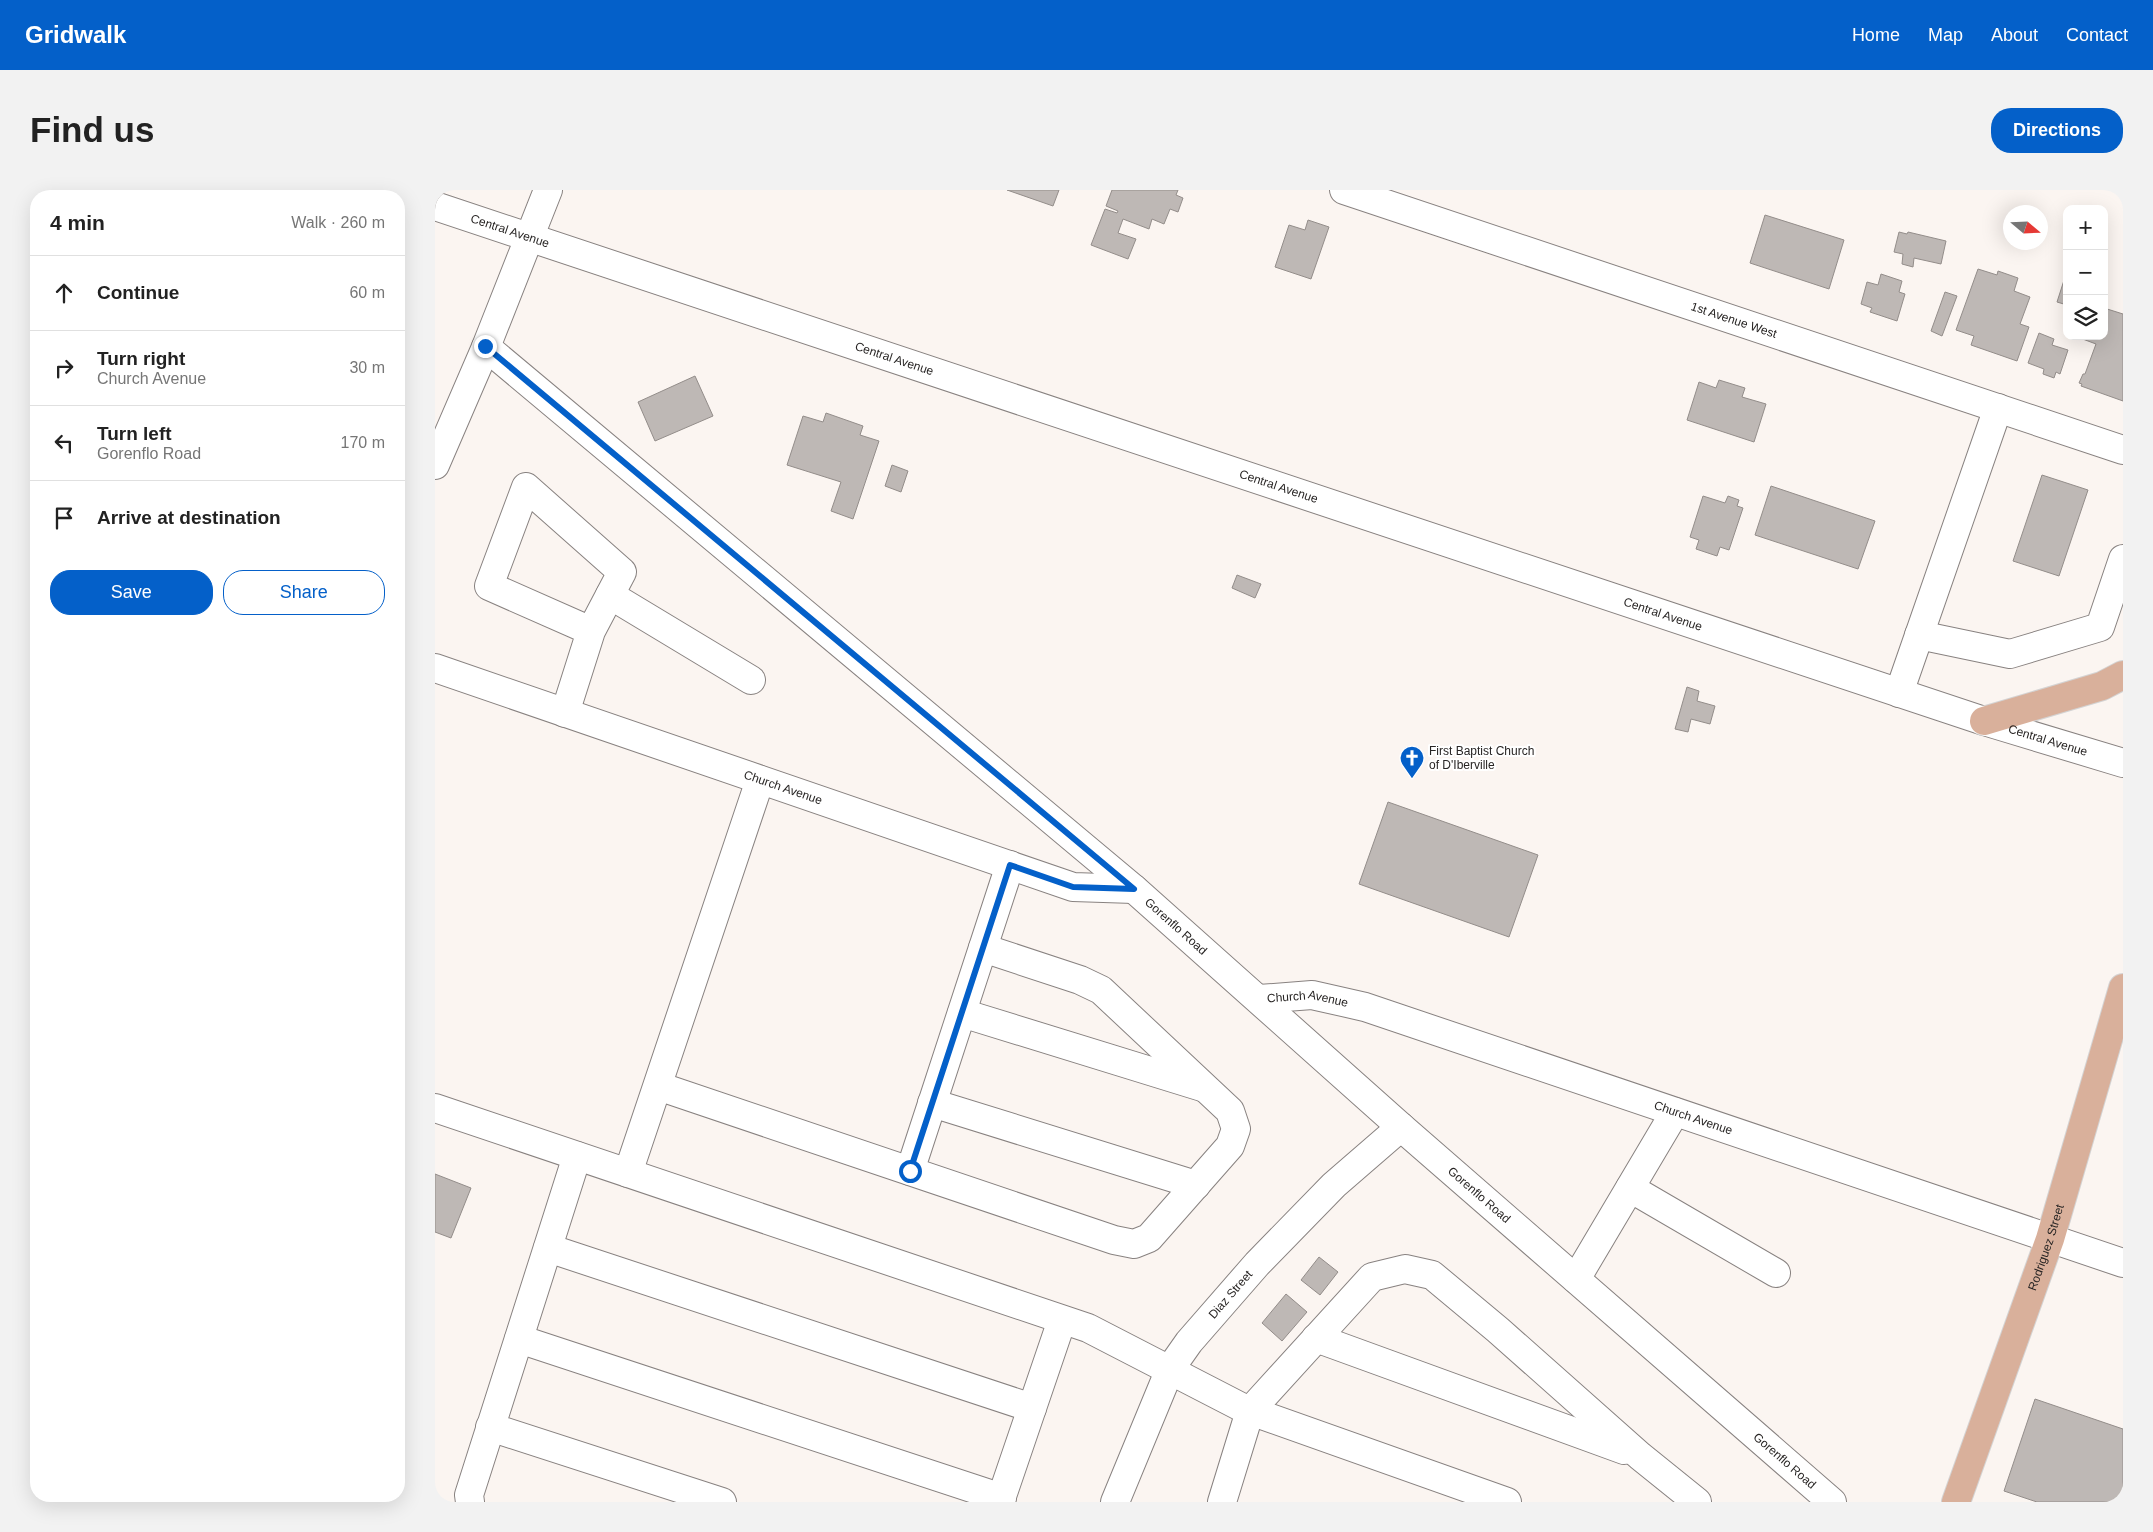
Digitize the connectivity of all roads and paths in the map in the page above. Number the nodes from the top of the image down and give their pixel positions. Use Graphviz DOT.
graph roads {
  1 [pos="548,190"];
  2 [pos="1344,190"];
  3 [pos="435,206"];
  4 [pos="529,237"];
  5 [pos="485,346"];
  6 [pos="1998,408"];
  7 [pos="2123,450"];
  8 [pos="435,465"];
  9 [pos="2123,559"];
  10 [pos="610,595"];
  11 [pos="591,631"];
  12 [pos="1919,635"];
  13 [pos="435,668"];
  14 [pos="2123,675"];
  15 [pos="751,680"];
  16 [pos="1899,692"];
  17 [pos="565,713"];
  18 [pos="1985,721"];
  19 [pos="2123,763"];
  20 [pos="760,780"];
  21 [pos="1010,865"];
  22 [pos="1134,889"];
  23 [pos="983,948"];
  24 [pos="2123,988"];
  25 [pos="1259,999"];
  26 [pos="962,1013"];
  27 [pos="658,1086"];
  28 [pos="1207,1088"];
  29 [pos="932,1103"];
  30 [pos="435,1108"];
  31 [pos="1675,1112"];
  32 [pos="1401,1127"];
  33 [pos="577,1156"];
  34 [pos="910,1171"];
  35 [pos="628,1174"];
  36 [pos="1196,1185"];
  37 [pos="1630,1188"];
  38 [pos="2050,1240"];
  39 [pos="548,1248"];
  40 [pos="2123,1264"];
  41 [pos="1776,1273"];
  42 [pos="1576,1279"];
  43 [pos="1062,1320"];
  44 [pos="1316,1338"];
  45 [pos="519,1339"];
  46 [pos="1170,1369"];
  47 [pos="1032,1408"];
  48 [pos="1250,1411"];
  49 [pos="490,1427"];
  50 [pos="1640,1456"];
  51 [pos="1001,1500"];
  52 [pos="470,1502"];
  53 [pos="722,1502"];
  54 [pos="1115,1502"];
  55 [pos="1222,1502"];
  56 [pos="1507,1502"];
  57 [pos="1697,1502"];
  58 [pos="1832,1502"];
  59 [pos="1956,1502"];
  1 -- 4 [label="street"];
  2 -- 6 [label="street, 1st Avenue West"];
  3 -- 4 [label="street, Central Avenue"];
  4 -- 5 [label="street"];
  4 -- 16 [label="street, Central Avenue"];
  5 -- 8 [label="street"];
  5 -- 22 [label="street, Gorenflo Road"];
  6 -- 7 [label="street, 1st Avenue West"];
  6 -- 12 [label="street"];
  9 -- 12 [label="street"];
  10 -- 11 [label="street"];
  10 -- 11 [label="street"];
  10 -- 15 [label="street"];
  11 -- 17 [label="street"];
  12 -- 16 [label="street"];
  13 -- 17 [label="street, Church Avenue"];
  14 -- 18 [label="main road"];
  16 -- 18 [label="street, Central Avenue"];
  17 -- 20 [label="street, Church Avenue"];
  18 -- 19 [label="street, Central Avenue"];
  20 -- 21 [label="street, Church Avenue"];
  20 -- 27 [label="street"];
  21 -- 22 [label="street, Church Avenue"];
  21 -- 23 [label="street"];
  22 -- 25 [label="street, Gorenflo Road"];
  23 -- 26 [label="street"];
  23 -- 28 [label="street"];
  24 -- 38 [label="main road, Rodriguez Street"];
  25 -- 31 [label="street, Church Avenue"];
  25 -- 32 [label="street, Gorenflo Road"];
  26 -- 28 [label="street"];
  26 -- 29 [label="street"];
  27 -- 34 [label="street"];
  27 -- 35 [label="street"];
  28 -- 36 [label="street"];
  29 -- 34 [label="street"];
  29 -- 36 [label="street"];
  30 -- 33 [label="street"];
  31 -- 37 [label="street"];
  31 -- 38 [label="street, Church Avenue"];
  32 -- 42 [label="street, Gorenflo Road"];
  32 -- 46 [label="street, Diaz Street"];
  33 -- 35 [label="street"];
  33 -- 39 [label="street"];
  34 -- 36 [label="street"];
  35 -- 43 [label="street"];
  37 -- 41 [label="street"];
  37 -- 42 [label="street"];
  38 -- 40 [label="street, Church Avenue"];
  38 -- 59 [label="main road, Rodriguez Street"];
  39 -- 45 [label="street"];
  39 -- 47 [label="street"];
  42 -- 58 [label="street, Gorenflo Road"];
  43 -- 46 [label="street"];
  43 -- 47 [label="street"];
  44 -- 48 [label="street"];
  44 -- 50 [label="street"];
  44 -- 50 [label="street"];
  45 -- 49 [label="street"];
  45 -- 51 [label="street"];
  46 -- 48 [label="street"];
  46 -- 54 [label="street, Diaz Street"];
  47 -- 51 [label="street"];
  48 -- 55 [label="street"];
  48 -- 56 [label="street"];
  49 -- 52 [label="street"];
  49 -- 53 [label="street"];
  50 -- 57 [label="street"];
}
